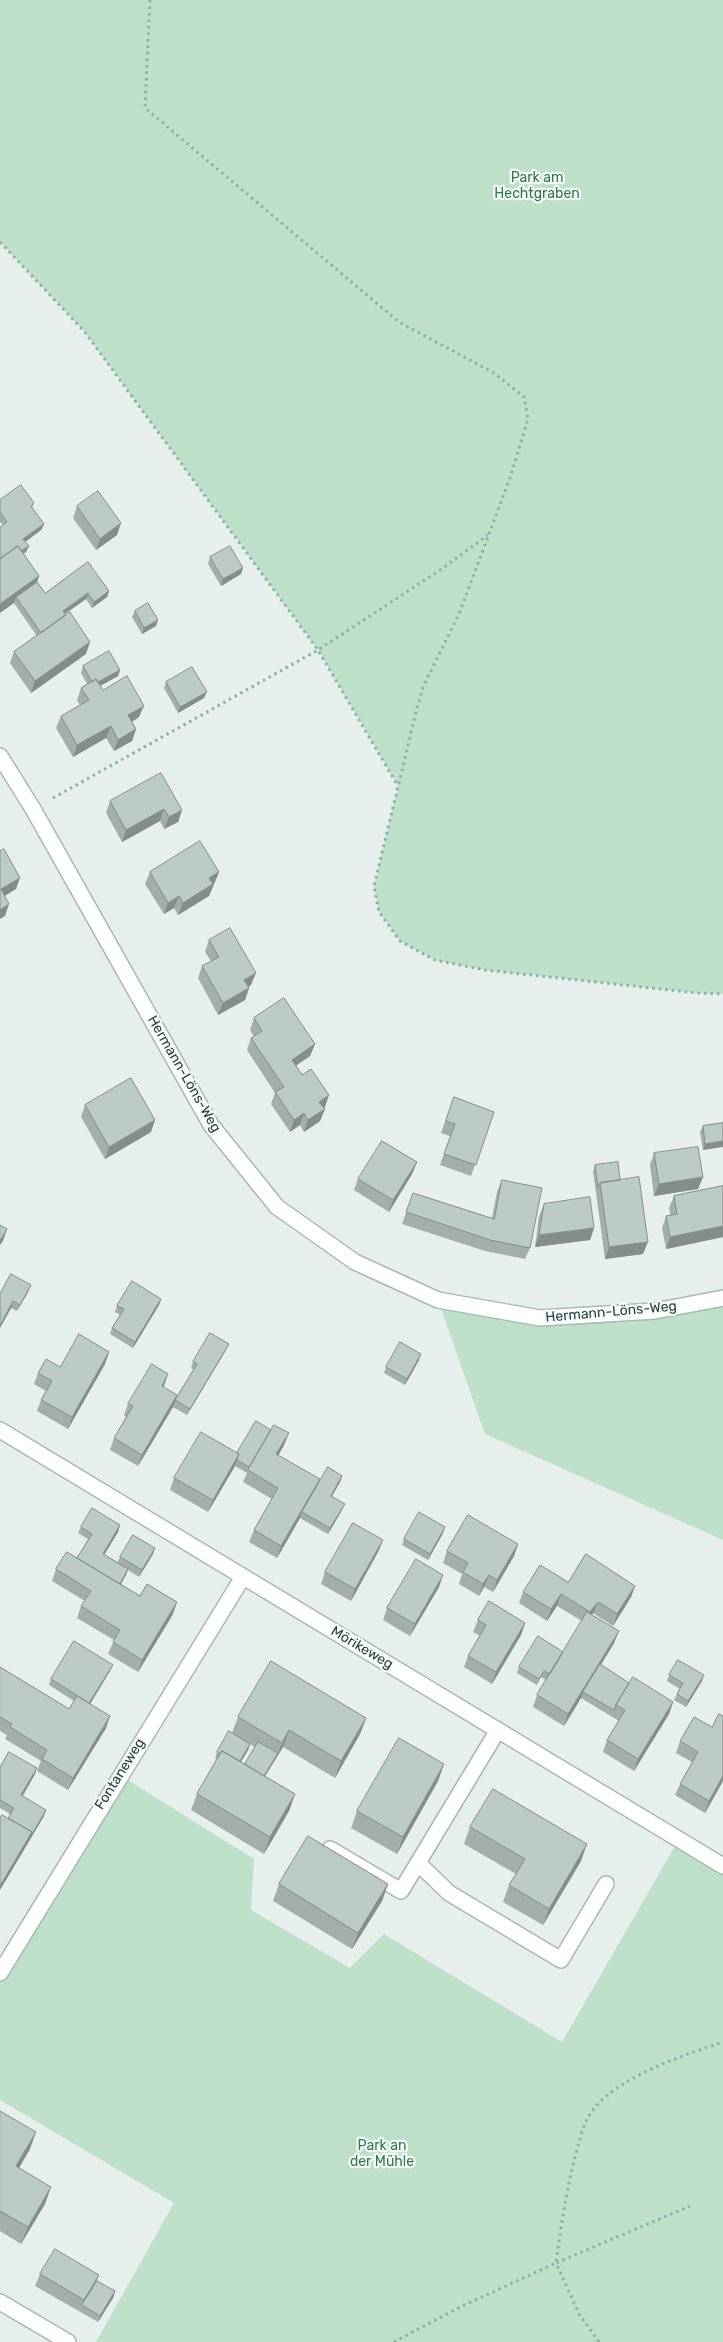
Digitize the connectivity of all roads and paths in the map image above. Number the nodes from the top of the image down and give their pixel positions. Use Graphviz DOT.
graph roads {
  1 [pos="150,0"];
  2 [pos="0,242"];
  3 [pos="490,534"];
  4 [pos="318,650"];
  5 [pos="0,756"];
  6 [pos="398,786"];
  7 [pos="33,809"];
  8 [pos="723,994"];
  9 [pos="723,1298"];
  10 [pos="0,1430"];
  11 [pos="243,1577"];
  12 [pos="498,1730"];
  13 [pos="318,1842"];
  14 [pos="418,1863"];
  15 [pos="723,1866"];
  16 [pos="606,1884"];
  17 [pos="0,1973"];
  18 [pos="723,2042"];
  19 [pos="690,2206"];
  20 [pos="556,2263"];
  21 [pos="0,2302"];
  22 [pos="68,2342"];
  23 [pos="394,2342"];
  24 [pos="599,2342"];
  1 -- 3 [label="path"];
  2 -- 4 [label="path"];
  3 -- 4 [label="path"];
  3 -- 6 [label="path"];
  4 -- 6 [label="path"];
  4 -- 7 [label="path"];
  5 -- 7 [label="street, Hermann-Löns-Weg"];
  6 -- 8 [label="path"];
  7 -- 9 [label="street, Hermann-Löns-Weg"];
  10 -- 11 [label="street, Mörikeweg"];
  11 -- 12 [label="street, Mörikeweg"];
  11 -- 17 [label="street, Fontaneweg"];
  12 -- 14 [label="street"];
  12 -- 15 [label="street, Mörikeweg"];
  13 -- 14 [label="street"];
  14 -- 16 [label="street"];
  18 -- 20 [label="path"];
  19 -- 20 [label="path"];
  20 -- 23 [label="path"];
  20 -- 24 [label="path"];
  21 -- 22 [label="street"];
}
